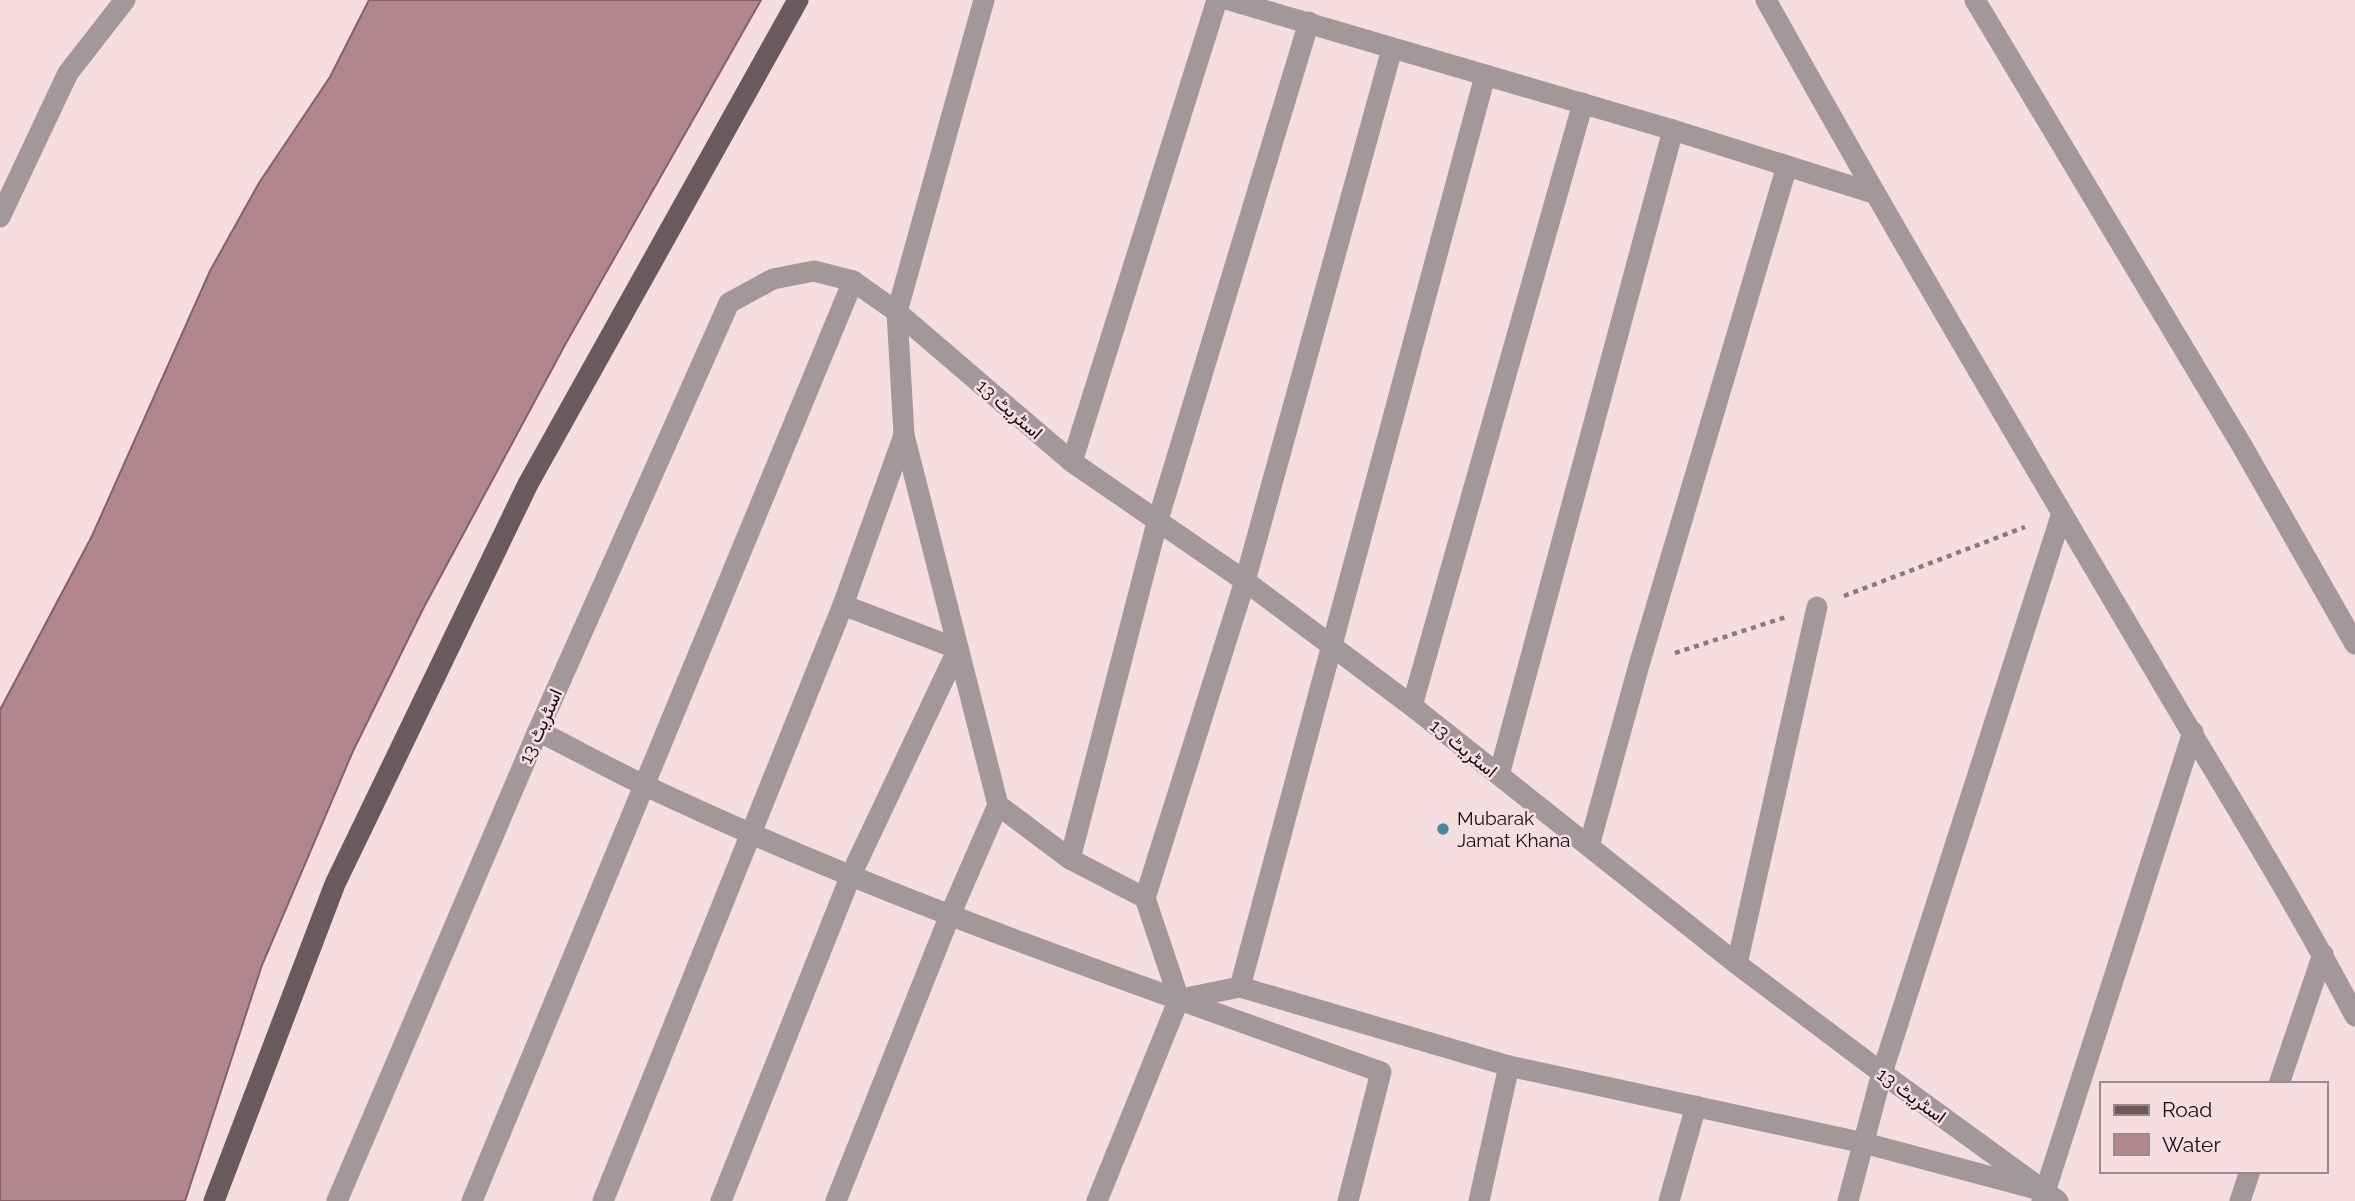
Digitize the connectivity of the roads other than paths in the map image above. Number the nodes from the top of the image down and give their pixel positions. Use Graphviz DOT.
graph roads {
  1 [pos="125,0"];
  2 [pos="798,0"];
  3 [pos="984,0"];
  4 [pos="1217,0"];
  5 [pos="1229,0"];
  6 [pos="1766,0"];
  7 [pos="1975,0"];
  8 [pos="1309,22"];
  9 [pos="1392,49"];
  10 [pos="1485,76"];
  11 [pos="1583,103"];
  12 [pos="1673,130"];
  13 [pos="1787,166"];
  14 [pos="1873,193"];
  15 [pos="0,217"];
  16 [pos="853,281"];
  17 [pos="897,312"];
  18 [pos="904,435"];
  19 [pos="1072,463"];
  20 [pos="2062,513"];
  21 [pos="1157,523"];
  22 [pos="1245,581"];
  23 [pos="843,605"];
  24 [pos="1817,607"];
  25 [pos="2355,645"];
  26 [pos="1331,646"];
  27 [pos="958,649"];
  28 [pos="1412,706"];
  29 [pos="538,731"];
  30 [pos="2193,732"];
  31 [pos="1499,775"];
  32 [pos="645,786"];
  33 [pos="998,805"];
  34 [pos="751,833"];
  35 [pos="1589,846"];
  36 [pos="1070,859"];
  37 [pos="851,875"];
  38 [pos="1145,898"];
  39 [pos="950,915"];
  40 [pos="2323,954"];
  41 [pos="1737,964"];
  42 [pos="1240,987"];
  43 [pos="1179,999"];
  44 [pos="2355,1016"];
  45 [pos="1510,1066"];
  46 [pos="1882,1073"];
  47 [pos="2280,1082"];
  48 [pos="1696,1106"];
  49 [pos="1864,1143"];
  50 [pos="2249,1173"];
  51 [pos="2048,1198"];
  52 [pos="214,1201"];
  53 [pos="337,1201"];
  54 [pos="472,1201"];
  55 [pos="603,1201"];
  56 [pos="721,1201"];
  57 [pos="836,1201"];
  58 [pos="1097,1201"];
  59 [pos="1348,1201"];
  60 [pos="1479,1201"];
  61 [pos="1669,1201"];
  62 [pos="1848,1201"];
  63 [pos="2240,1201"];
  1 -- 15 [label="street"];
  2 -- 52 [label="main road"];
  3 -- 17 [label="street"];
  4 -- 19 [label="street"];
  5 -- 8 [label="street"];
  6 -- 14 [label="street"];
  7 -- 25 [label="street"];
  8 -- 9 [label="street"];
  8 -- 21 [label="street"];
  9 -- 10 [label="street"];
  9 -- 22 [label="street"];
  10 -- 11 [label="street"];
  10 -- 26 [label="street"];
  11 -- 12 [label="street"];
  11 -- 28 [label="street"];
  12 -- 13 [label="street"];
  12 -- 31 [label="street"];
  13 -- 14 [label="street"];
  13 -- 35 [label="street"];
  14 -- 20 [label="street"];
  16 -- 17 [label="street, اسٹریٹ 13"];
  16 -- 29 [label="street, اسٹریٹ 13"];
  16 -- 32 [label="street"];
  17 -- 18 [label="street"];
  17 -- 19 [label="street, اسٹریٹ 13"];
  18 -- 23 [label="street"];
  18 -- 27 [label="street"];
  19 -- 21 [label="street, اسٹریٹ 13"];
  20 -- 30 [label="street"];
  20 -- 46 [label="street"];
  21 -- 22 [label="street, اسٹریٹ 13"];
  21 -- 36 [label="street"];
  22 -- 26 [label="street, اسٹریٹ 13"];
  22 -- 38 [label="street"];
  23 -- 27 [label="street"];
  23 -- 34 [label="street"];
  24 -- 41 [label="street"];
  26 -- 28 [label="street, اسٹریٹ 13"];
  26 -- 42 [label="street"];
  27 -- 33 [label="street"];
  27 -- 37 [label="street"];
  28 -- 31 [label="street, اسٹریٹ 13"];
  29 -- 32 [label="street"];
  29 -- 53 [label="street, اسٹریٹ 13"];
  30 -- 40 [label="street"];
  30 -- 51 [label="street"];
  31 -- 35 [label="street, اسٹریٹ 13"];
  32 -- 34 [label="street"];
  32 -- 54 [label="street"];
  33 -- 36 [label="street"];
  33 -- 39 [label="street"];
  34 -- 37 [label="street"];
  34 -- 55 [label="street"];
  35 -- 41 [label="street, اسٹریٹ 13"];
  36 -- 38 [label="street"];
  37 -- 39 [label="street"];
  37 -- 56 [label="street"];
  38 -- 43 [label="street"];
  39 -- 43 [label="street"];
  39 -- 57 [label="street"];
  40 -- 44 [label="street"];
  40 -- 47 [label="street"];
  41 -- 46 [label="street, اسٹریٹ 13"];
  42 -- 43 [label="street"];
  42 -- 45 [label="street"];
  43 -- 58 [label="street"];
  43 -- 59 [label="street"];
  45 -- 48 [label="street"];
  45 -- 60 [label="street"];
  46 -- 49 [label="street"];
  46 -- 51 [label="street, اسٹریٹ 13"];
  48 -- 49 [label="street"];
  48 -- 61 [label="street"];
  49 -- 51 [label="street"];
  49 -- 62 [label="street"];
  50 -- 63 [label="street"];
}
